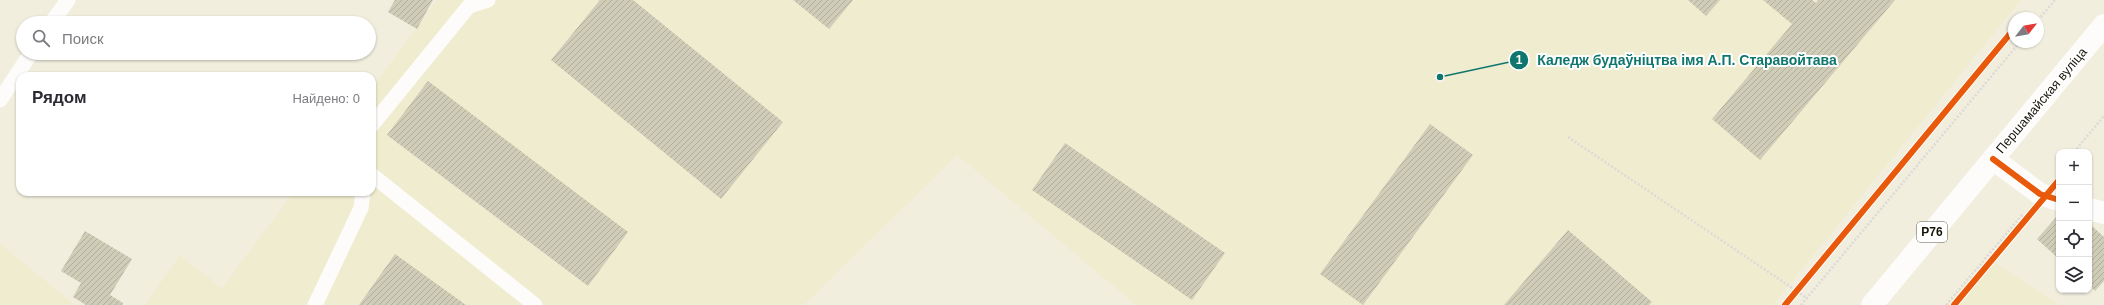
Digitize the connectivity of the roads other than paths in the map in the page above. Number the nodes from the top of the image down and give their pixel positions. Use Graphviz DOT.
graph roads {
  1 [pos="68,0"];
  2 [pos="488,0"];
  3 [pos="56,16"];
  4 [pos="2104,25"];
  5 [pos="26,60"];
  6 [pos="18,72"];
  7 [pos="16,76"];
  8 [pos="0,100"];
  9 [pos="376,120"];
  10 [pos="1993,159"];
  11 [pos="376,178"];
  12 [pos="362,196"];
  13 [pos="2048,196"];
  14 [pos="2092,210"];
  15 [pos="2104,213"];
  16 [pos="315,305"];
  17 [pos="535,305"];
  18 [pos="1872,305"];
  1 -- 3 [label="lane"];
  2 -- 9 [label="lane"];
  4 -- 10 [label="main road, Першамайская вуліца / Р76"];
  5 -- 6 [label="lane"];
  7 -- 8 [label="lane"];
  10 -- 13 [label="main road"];
  10 -- 18 [label="main road, Першамайская вуліца / Р76"];
  11 -- 17 [label="lane"];
  12 -- 16 [label="lane"];
  14 -- 15 [label="main road"];
}
